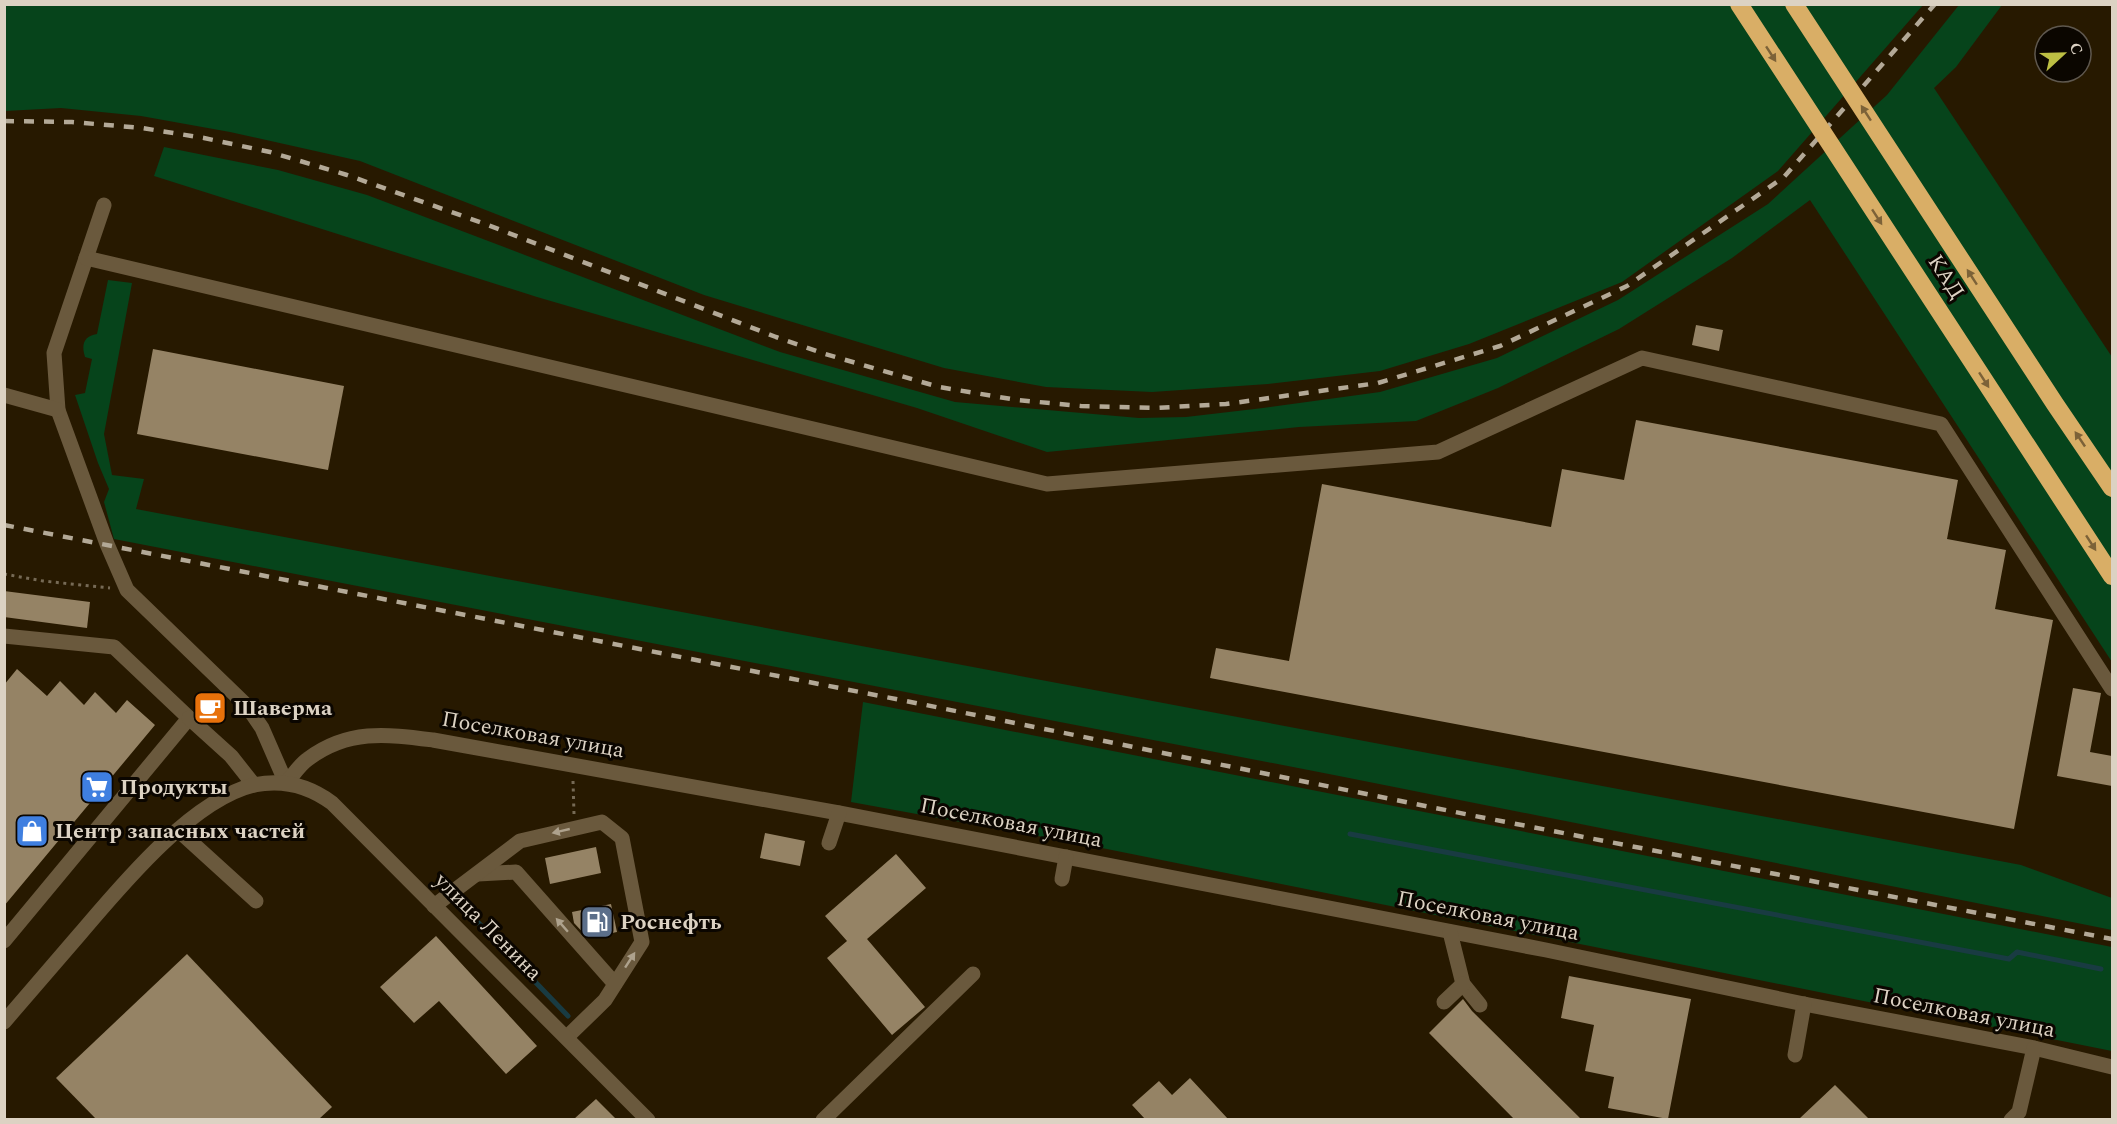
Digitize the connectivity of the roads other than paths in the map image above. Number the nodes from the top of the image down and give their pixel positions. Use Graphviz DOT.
graph roads {
  1 [pos="1739,4"];
  2 [pos="1794,4"];
  3 [pos="104,205"];
  4 [pos="86,258"];
  5 [pos="4,395"];
  6 [pos="58,410"];
  7 [pos="2112,488"];
  8 [pos="2112,576"];
  9 [pos="4,636"];
  10 [pos="2112,689"];
  11 [pos="189,718"];
  12 [pos="286,783"];
  13 [pos="254,785"];
  14 [pos="839,813"];
  15 [pos="178,830"];
  16 [pos="829,843"];
  17 [pos="1066,857"];
  18 [pos="478,874"];
  19 [pos="1062,879"];
  20 [pos="256,901"];
  21 [pos="434,906"];
  22 [pos="1450,932"];
  23 [pos="4,941"];
  24 [pos="973,974"];
  25 [pos="615,984"];
  26 [pos="1463,984"];
  27 [pos="1444,1002"];
  28 [pos="1804,1004"];
  29 [pos="1480,1005"];
  30 [pos="4,1022"];
  31 [pos="567,1037"];
  32 [pos="2034,1048"];
  33 [pos="1795,1055"];
  34 [pos="2112,1067"];
  35 [pos="648,1119"];
  36 [pos="822,1119"];
  37 [pos="2011,1119"];
  1 -- 8 [label="highway, КАД, one-way, bridge"];
  7 -- 2 [label="highway, КАД, one-way, bridge"];
  3 -- 4 [label="street"];
  4 -- 6 [label="street"];
  4 -- 10 [label="street"];
  5 -- 6 [label="street"];
  6 -- 12 [label="street"];
  9 -- 11 [label="street"];
  11 -- 13 [label="street"];
  11 -- 23 [label="street"];
  12 -- 13 [label="street"];
  12 -- 14 [label="street, Поселковая улица"];
  12 -- 21 [label="street, улица Ленина"];
  13 -- 15 [label="street"];
  14 -- 16 [label="street"];
  14 -- 17 [label="street, Поселковая улица"];
  15 -- 20 [label="street"];
  15 -- 30 [label="street"];
  17 -- 19 [label="street"];
  17 -- 22 [label="street, Поселковая улица"];
  18 -- 21 [label="street"];
  25 -- 18 [label="street, one-way"];
  25 -- 18 [label="street, one-way"];
  21 -- 31 [label="street, улица Ленина"];
  22 -- 26 [label="street"];
  22 -- 28 [label="street, Поселковая улица"];
  24 -- 36 [label="street"];
  25 -- 31 [label="street"];
  26 -- 27 [label="street"];
  26 -- 29 [label="street"];
  28 -- 32 [label="street, Поселковая улица"];
  28 -- 33 [label="street"];
  31 -- 35 [label="street, улица Ленина"];
  32 -- 34 [label="street, Поселковая улица"];
  32 -- 37 [label="street"];
}
